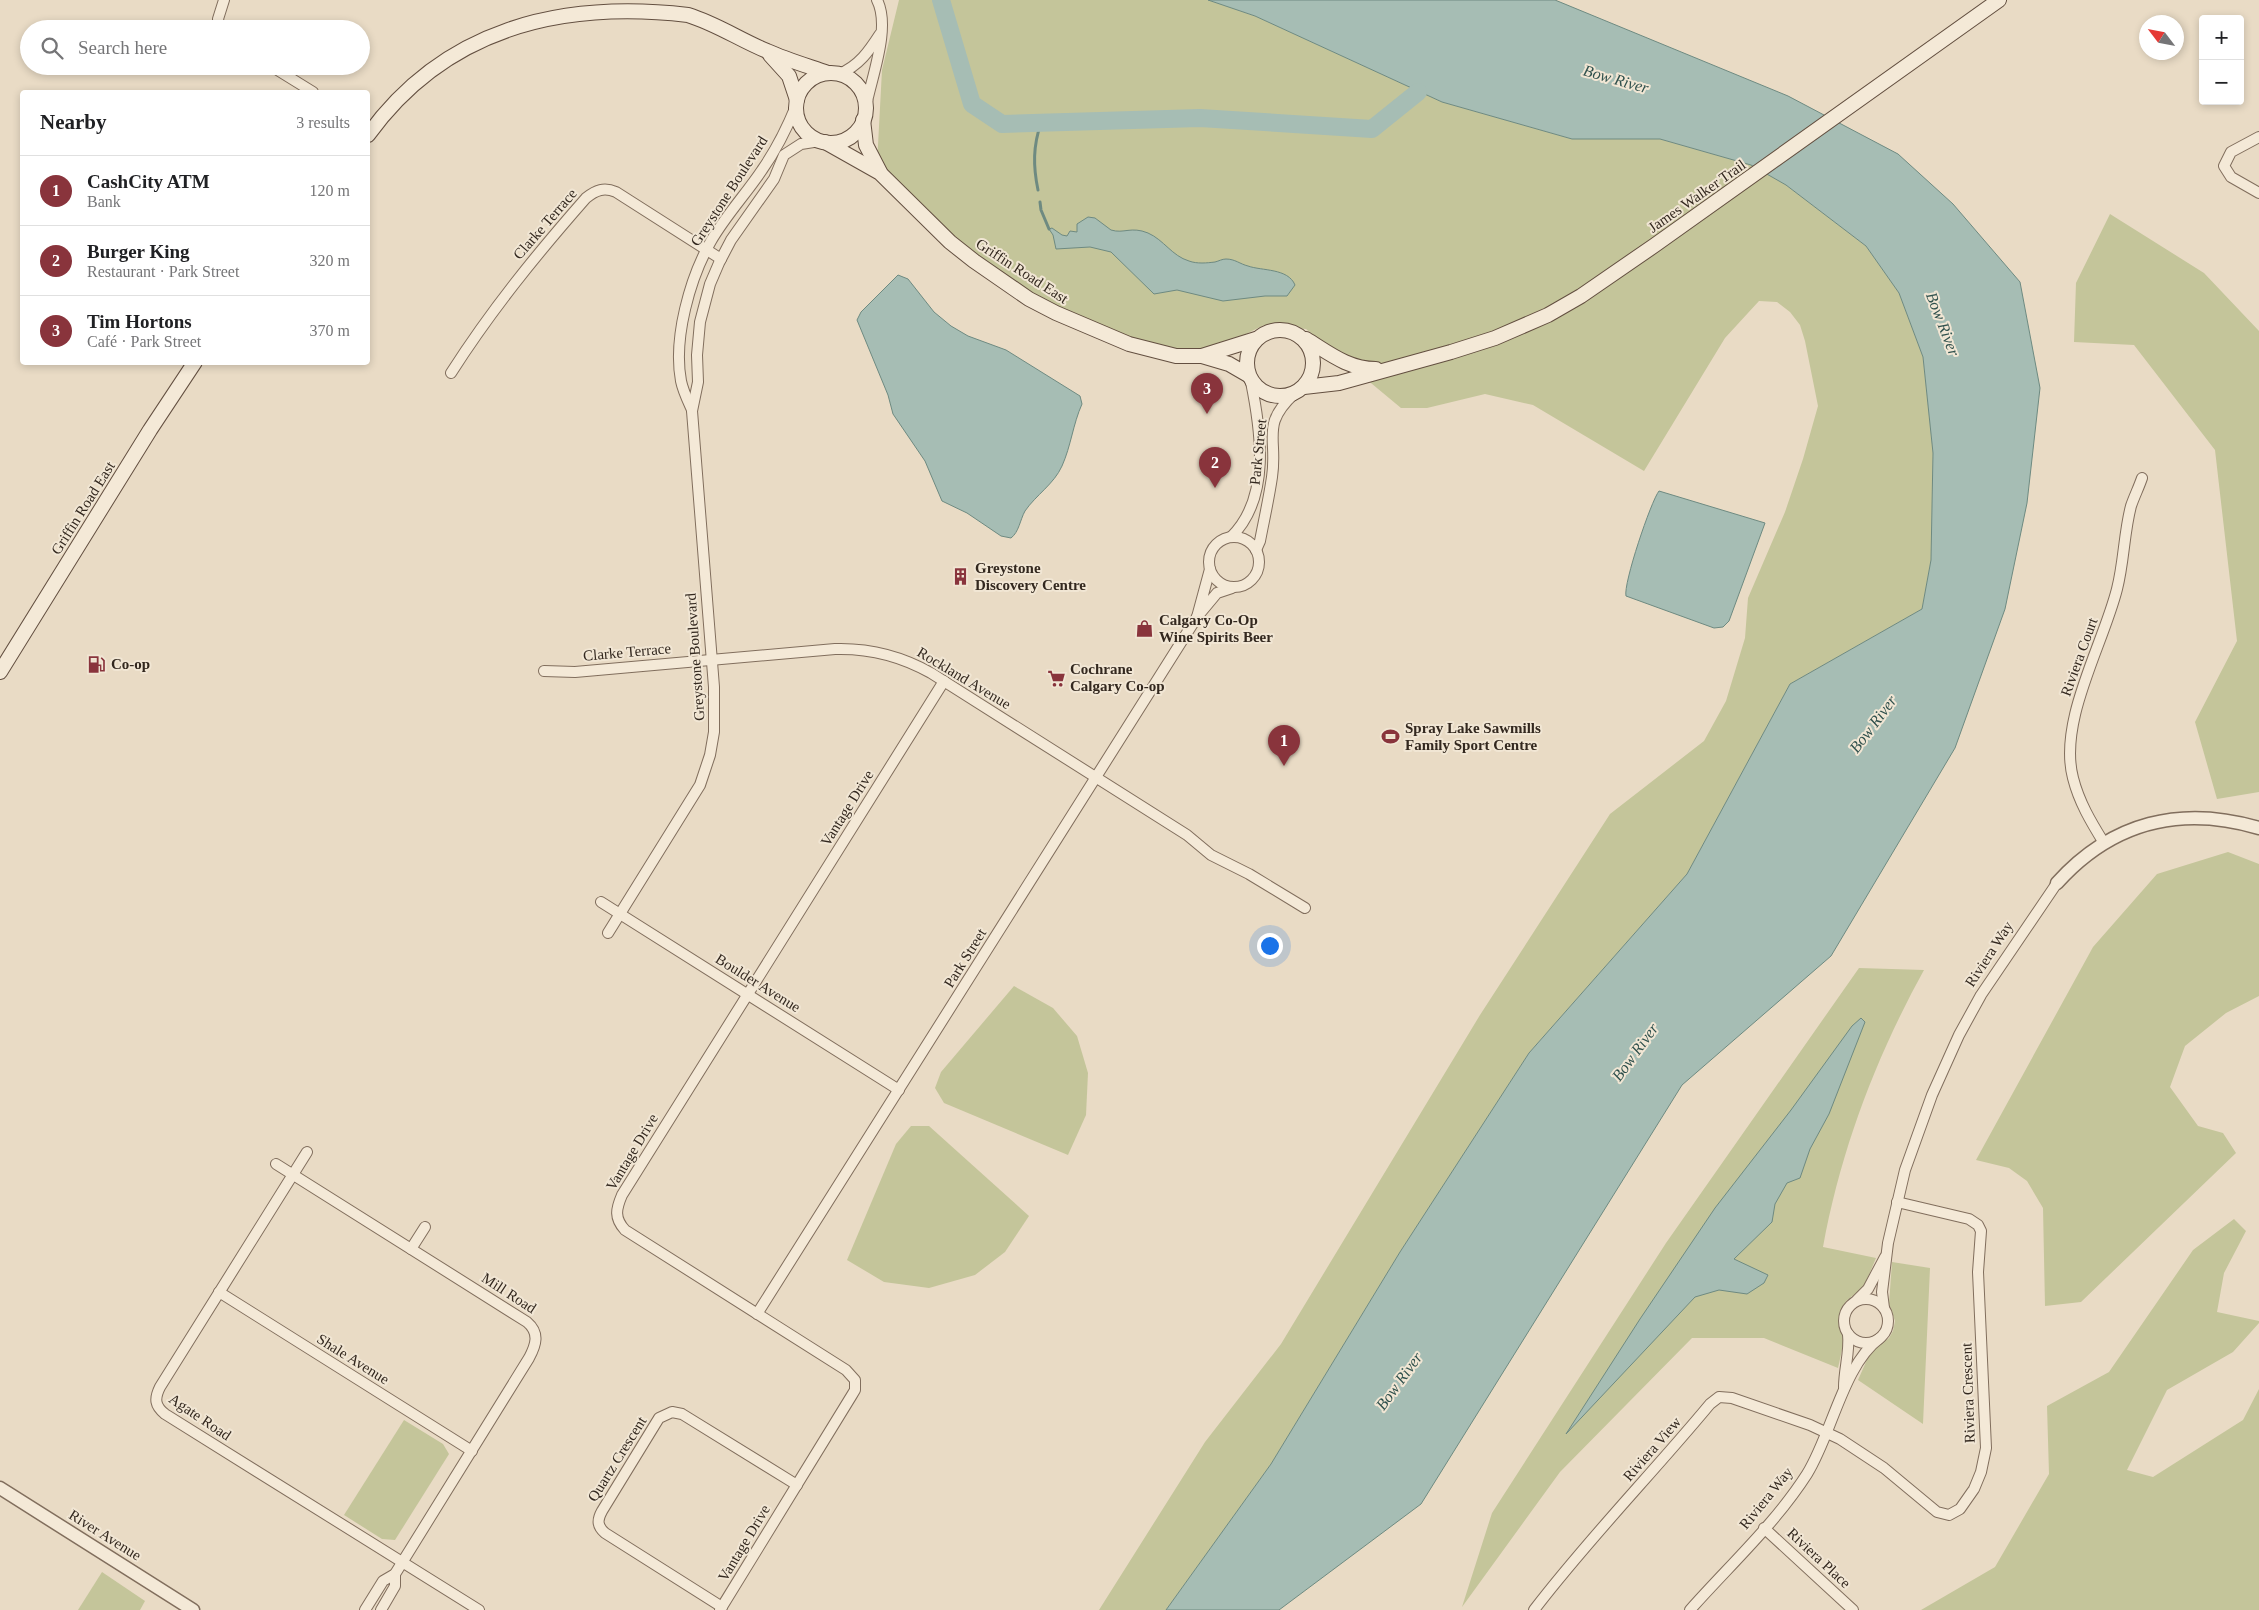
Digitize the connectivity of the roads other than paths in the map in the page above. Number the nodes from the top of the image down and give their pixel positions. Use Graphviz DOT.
graph roads {
  1 [pos="224,0"];
  2 [pos="877,0"];
  3 [pos="2000,0"];
  4 [pos="218,20"];
  5 [pos="882,31"];
  6 [pos="766,51"];
  7 [pos="834,73"];
  8 [pos="286,75"];
  9 [pos="310,90"];
  10 [pos="796,103"];
  11 [pos="866,106"];
  12 [pos="863,120"];
  13 [pos="370,129"];
  14 [pos="2259,137"];
  15 [pos="822,142"];
  16 [pos="880,173"];
  17 [pos="2259,193"];
  18 [pos="706,250"];
  19 [pos="721,259"];
  20 [pos="1301,337"];
  21 [pos="1256,339"];
  22 [pos="1202,356"];
  23 [pos="193,365"];
  24 [pos="1387,369"];
  25 [pos="451,373"];
  26 [pos="1249,378"];
  27 [pos="1300,390"];
  28 [pos="692,411"];
  29 [pos="2142,478"];
  30 [pos="1232,537"];
  31 [pos="1256,550"];
  32 [pos="1210,569"];
  33 [pos="1233,587"];
  34 [pos="1197,616"];
  35 [pos="712,659"];
  36 [pos="544,671"];
  37 [pos="0,672"];
  38 [pos="944,681"];
  39 [pos="1097,778"];
  40 [pos="2259,828"];
  41 [pos="2104,843"];
  42 [pos="2057,883"];
  43 [pos="600,902"];
  44 [pos="1305,908"];
  45 [pos="620,914"];
  46 [pos="608,933"];
  47 [pos="748,994"];
  48 [pos="899,1090"];
  49 [pos="307,1152"];
  50 [pos="276,1164"];
  51 [pos="292,1175"];
  52 [pos="1898,1202"];
  53 [pos="425,1226"];
  54 [pos="411,1249"];
  55 [pos="1885,1257"];
  56 [pos="219,1292"];
  57 [pos="1853,1303"];
  58 [pos="1884,1308"];
  59 [pos="757,1314"];
  60 [pos="1848,1334"];
  61 [pos="1880,1338"];
  62 [pos="1844,1391"];
  63 [pos="1828,1433"];
  64 [pos="472,1451"];
  65 [pos="797,1485"];
  66 [pos="0,1488"];
  67 [pos="1764,1528"];
  68 [pos="402,1562"];
  69 [pos="395,1574"];
  70 [pos="721,1609"];
  71 [pos="194,1610"];
  72 [pos="365,1610"];
  73 [pos="380,1610"];
  74 [pos="479,1610"];
  75 [pos="1534,1610"];
  76 [pos="1690,1610"];
  77 [pos="1853,1610"];
  1 -- 4 [label="street"];
  2 -- 5 [label="street"];
  3 -- 24 [label="main road, James Walker Trail"];
  5 -- 7 [label="street"];
  5 -- 11 [label="street"];
  6 -- 7 [label="main road"];
  6 -- 10 [label="main road"];
  6 -- 13 [label="main road"];
  7 -- 10 [label="main road"];
  7 -- 11 [label="main road"];
  8 -- 9 [label="street"];
  10 -- 15 [label="main road"];
  10 -- 18 [label="street, Greystone Boulevard"];
  11 -- 12 [label="main road"];
  12 -- 15 [label="main road"];
  12 -- 16 [label="main road, Griffin Road East"];
  14 -- 17 [label="street"];
  15 -- 16 [label="main road, Griffin Road East"];
  15 -- 19 [label="street, Greystone Boulevard"];
  16 -- 22 [label="main road, Griffin Road East"];
  18 -- 19 [label="street, Clarke Terrace"];
  18 -- 25 [label="street, Clarke Terrace"];
  18 -- 28 [label="street, Greystone Boulevard"];
  19 -- 28 [label="street, Greystone Boulevard"];
  20 -- 21 [label="main road"];
  20 -- 24 [label="main road, James Walker Trail"];
  20 -- 27 [label="main road"];
  21 -- 22 [label="main road, Griffin Road East"];
  21 -- 26 [label="main road"];
  22 -- 26 [label="main road, Griffin Road East"];
  23 -- 37 [label="main road, Griffin Road East"];
  24 -- 27 [label="main road, James Walker Trail"];
  26 -- 27 [label="main road"];
  26 -- 30 [label="street, Park Street"];
  27 -- 31 [label="street, Park Street"];
  28 -- 35 [label="street, Greystone Boulevard"];
  29 -- 41 [label="street, Riviera Court"];
  30 -- 31 [label="street"];
  30 -- 32 [label="street"];
  31 -- 33 [label="street"];
  32 -- 33 [label="street"];
  32 -- 34 [label="street, Park Street"];
  33 -- 34 [label="street, Park Street"];
  34 -- 39 [label="street, Park Street"];
  35 -- 36 [label="street, Clarke Terrace"];
  35 -- 38 [label="street, Rockland Avenue"];
  35 -- 45 [label="street, Greystone Boulevard"];
  38 -- 39 [label="street, Rockland Avenue"];
  38 -- 47 [label="street, Vantage Drive"];
  39 -- 44 [label="street, Rockland Avenue"];
  39 -- 48 [label="street, Park Street"];
  40 -- 41 [label="street, Riviera Way"];
  41 -- 42 [label="street, Riviera Way"];
  42 -- 52 [label="street, Riviera Way"];
  43 -- 45 [label="street, Boulder Avenue"];
  45 -- 46 [label="street, Greystone Boulevard"];
  45 -- 47 [label="street, Boulder Avenue"];
  47 -- 48 [label="street, Boulder Avenue"];
  47 -- 59 [label="street, Vantage Drive"];
  48 -- 59 [label="street, Park Street"];
  49 -- 51 [label="street, Agate Road"];
  50 -- 51 [label="street, Mill Road"];
  51 -- 54 [label="street, Mill Road"];
  51 -- 56 [label="street, Agate Road"];
  52 -- 55 [label="street, Riviera Way"];
  52 -- 63 [label="street, Riviera Crescent"];
  53 -- 54 [label="street"];
  54 -- 64 [label="street, Mill Road"];
  55 -- 57 [label="street, Riviera Way"];
  55 -- 58 [label="street, Riviera Way"];
  56 -- 64 [label="street, Shale Avenue"];
  56 -- 68 [label="street, Agate Road"];
  57 -- 58 [label="street"];
  57 -- 60 [label="street, Riviera Way"];
  58 -- 61 [label="street, Riviera Way"];
  59 -- 65 [label="street, Vantage Drive"];
  60 -- 61 [label="street"];
  60 -- 62 [label="street, Riviera Way"];
  61 -- 62 [label="street, Riviera Way"];
  62 -- 63 [label="street, Riviera Way"];
  63 -- 67 [label="street, Riviera Way"];
  63 -- 75 [label="street, Riviera View"];
  64 -- 68 [label="street, Mill Road"];
  65 -- 70 [label="street, Vantage Drive"];
  65 -- 70 [label="street, Quartz Crescent"];
  66 -- 71 [label="street, River Avenue"];
  67 -- 76 [label="street, Riviera Way"];
  67 -- 77 [label="street, Riviera Place"];
  68 -- 69 [label="street, Mill Road"];
  68 -- 74 [label="street"];
  69 -- 72 [label="street, Mill Road"];
  69 -- 73 [label="street, Mill Road"];
}
